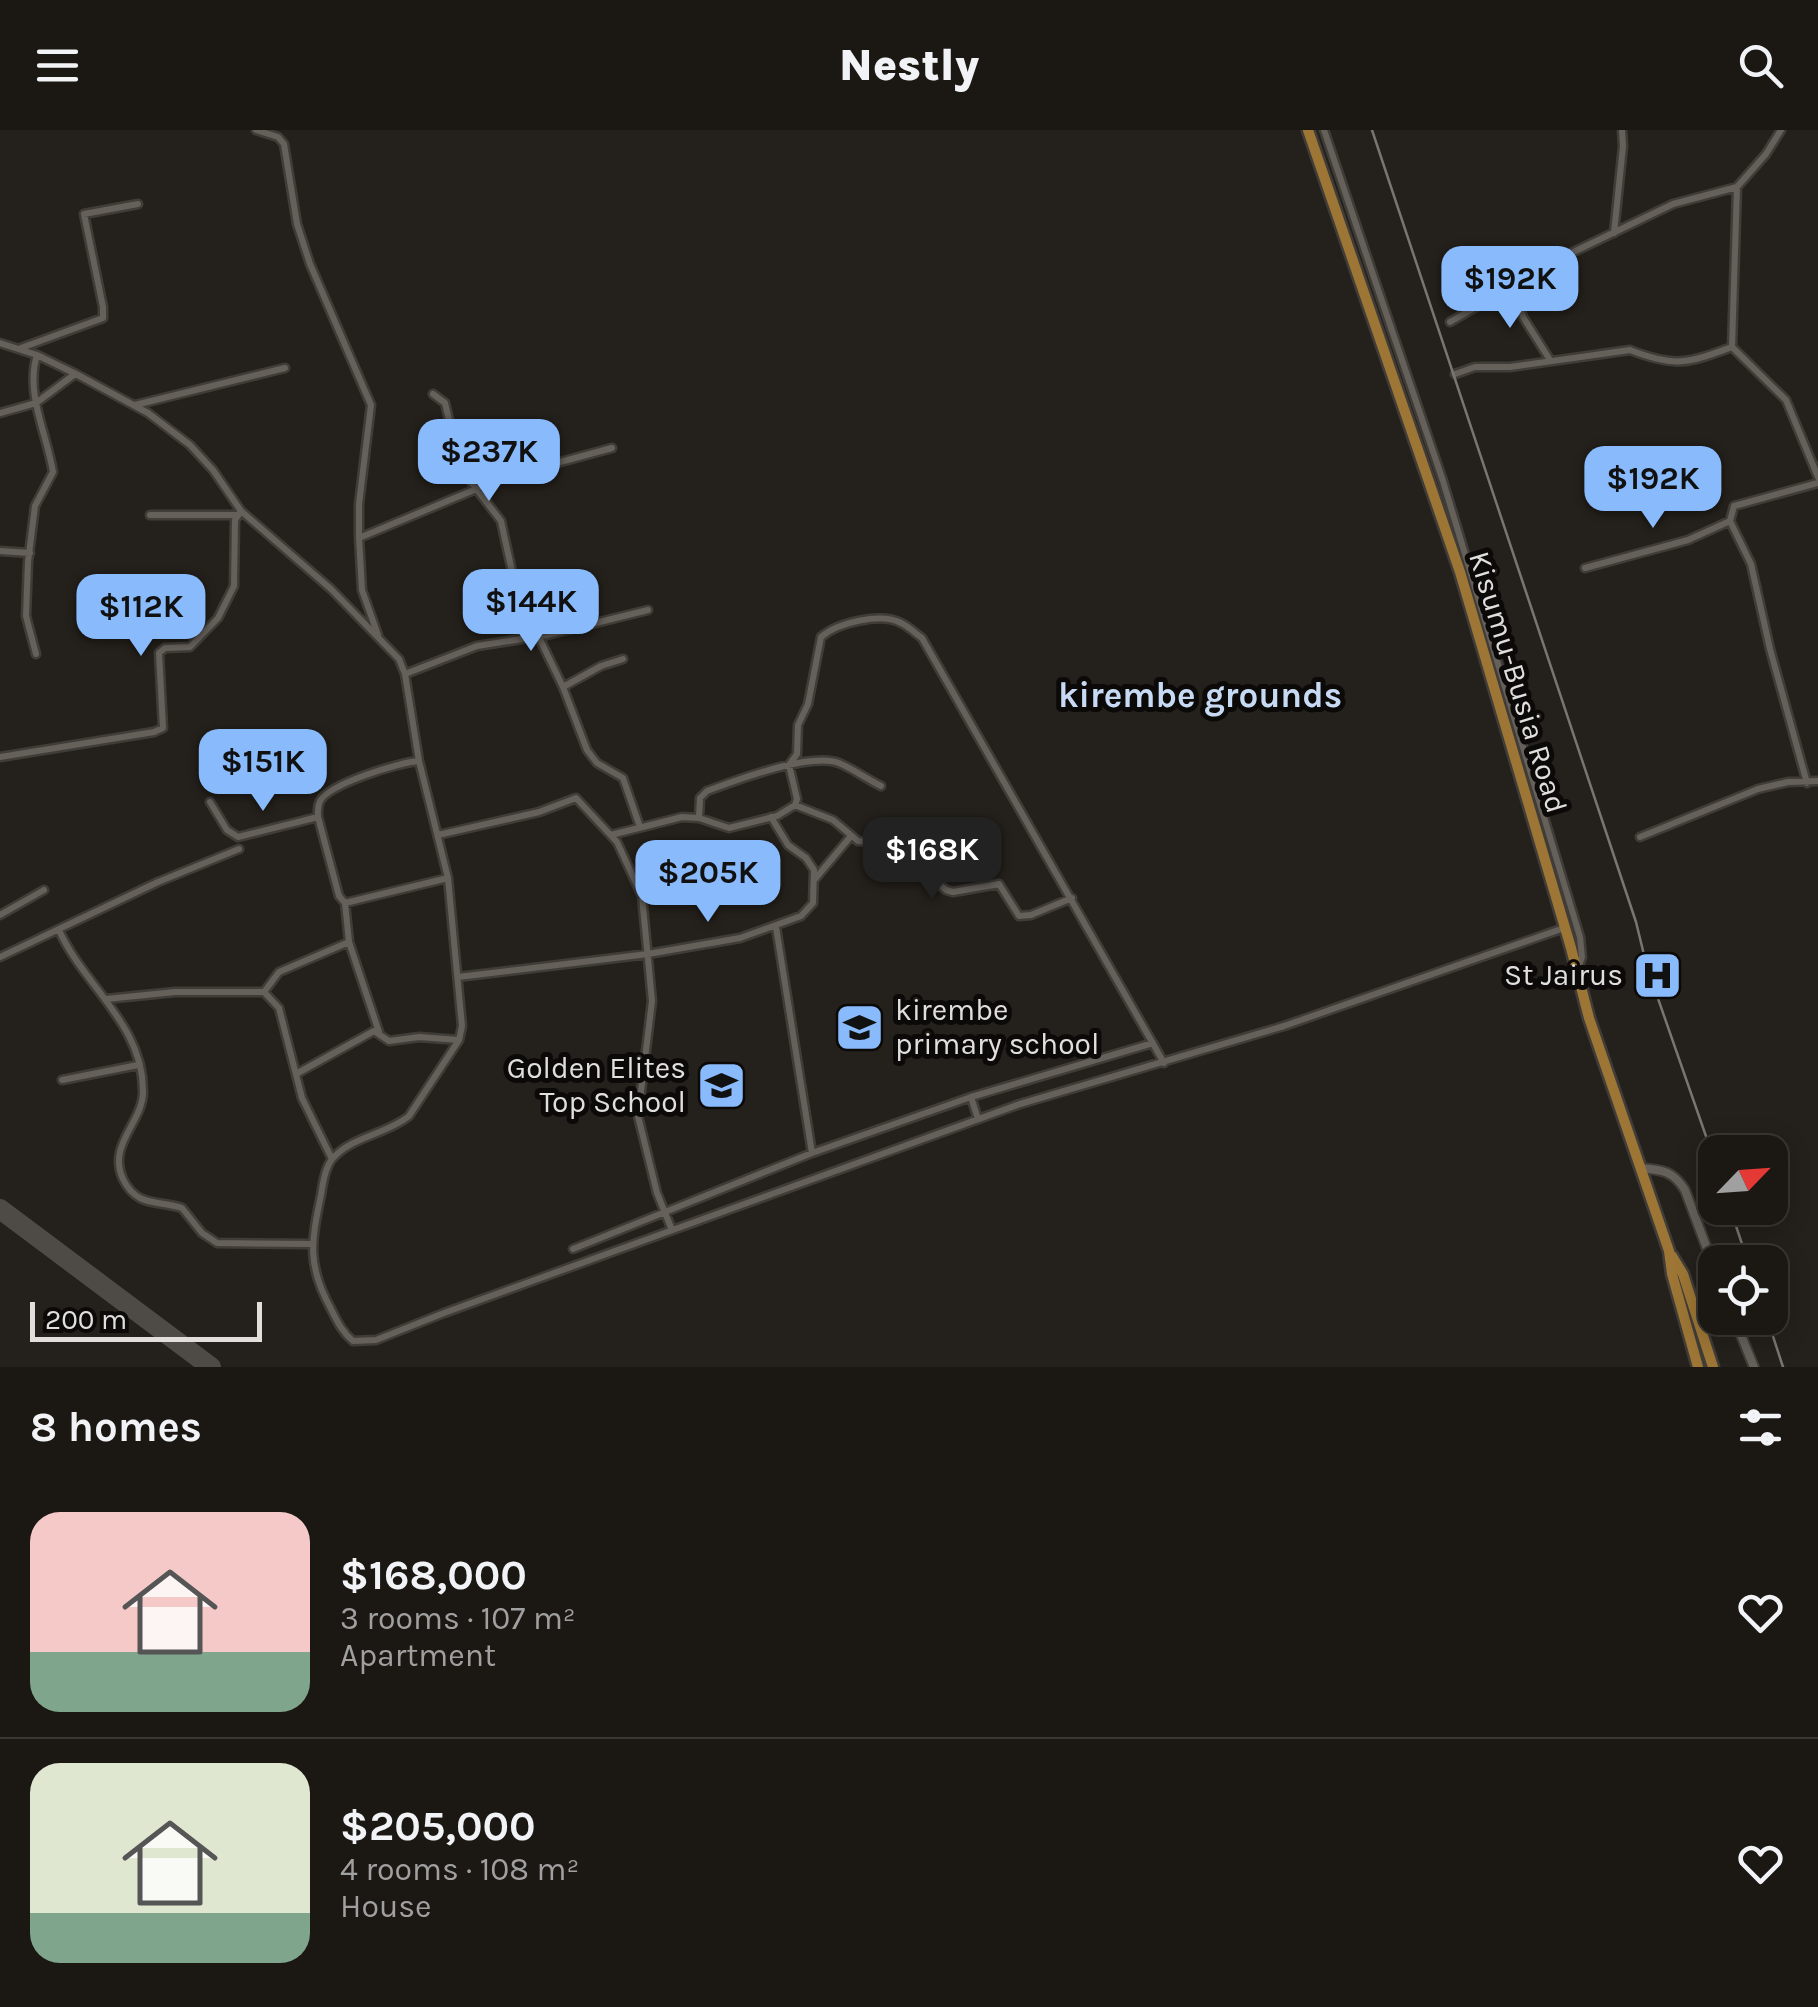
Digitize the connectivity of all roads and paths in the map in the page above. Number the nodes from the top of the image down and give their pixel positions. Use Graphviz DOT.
graph roads {
  1 [pos="256,130"];
  2 [pos="1308,130"];
  3 [pos="1324,130"];
  4 [pos="1622,130"];
  5 [pos="1782,130"];
  6 [pos="1737,186"];
  7 [pos="138,204"];
  8 [pos="1614,234"];
  9 [pos="1514,286"];
  10 [pos="1450,322"];
  11 [pos="0,343"];
  12 [pos="1732,347"];
  13 [pos="20,349"];
  14 [pos="37,355"];
  15 [pos="1550,360"];
  16 [pos="285,368"];
  17 [pos="76,374"];
  18 [pos="1455,374"];
  19 [pos="433,394"];
  20 [pos="36,403"];
  21 [pos="134,405"];
  22 [pos="0,413"];
  23 [pos="612,448"];
  24 [pos="1818,480"];
  25 [pos="474,490"];
  26 [pos="239,513"];
  27 [pos="150,515"];
  28 [pos="1730,521"];
  29 [pos="359,538"];
  30 [pos="0,551"];
  31 [pos="30,552"];
  32 [pos="1585,568"];
  33 [pos="648,610"];
  34 [pos="378,635"];
  35 [pos="539,636"];
  36 [pos="36,654"];
  37 [pos="624,659"];
  38 [pos="405,674"];
  39 [pos="564,687"];
  40 [pos="0,757"];
  41 [pos="420,761"];
  42 [pos="789,765"];
  43 [pos="1818,781"];
  44 [pos="1807,783"];
  45 [pos="881,786"];
  46 [pos="210,802"];
  47 [pos="794,805"];
  48 [pos="771,817"];
  49 [pos="318,818"];
  50 [pos="699,818"];
  51 [pos="640,828"];
  52 [pos="438,835"];
  53 [pos="611,835"];
  54 [pos="852,836"];
  55 [pos="1640,837"];
  56 [pos="240,849"];
  57 [pos="448,878"];
  58 [pos="815,878"];
  59 [pos="44,890"];
  60 [pos="1072,898"];
  61 [pos="344,903"];
  62 [pos="0,916"];
  63 [pos="776,927"];
  64 [pos="1565,928"];
  65 [pos="59,930"];
  66 [pos="349,942"];
  67 [pos="648,954"];
  68 [pos="0,957"];
  69 [pos="1577,969"];
  70 [pos="458,978"];
  71 [pos="264,992"];
  72 [pos="106,999"];
  73 [pos="379,1034"];
  74 [pos="459,1040"];
  75 [pos="1153,1043"];
  76 [pos="1164,1063"];
  77 [pos="138,1065"];
  78 [pos="296,1074"];
  79 [pos="62,1080"];
  80 [pos="971,1097"];
  81 [pos="978,1119"];
  82 [pos="812,1153"];
  83 [pos="332,1159"];
  84 [pos="1642,1168"];
  85 [pos="664,1212"];
  86 [pos="672,1230"];
  87 [pos="311,1244"];
  88 [pos="1706,1245"];
  89 [pos="573,1248"];
  90 [pos="1669,1251"];
  91 [pos="1741,1335"];
  92 [pos="1698,1367"];
  93 [pos="1713,1367"];
  94 [pos="1754,1367"];
  1 -- 29 [label="street"];
  2 -- 64 [label="highway, Kisumu-Busia Road"];
  3 -- 69 [label="street"];
  4 -- 8 [label="street"];
  5 -- 6 [label="street"];
  6 -- 8 [label="street"];
  6 -- 12 [label="street"];
  7 -- 13 [label="street"];
  8 -- 9 [label="street"];
  9 -- 10 [label="street"];
  9 -- 15 [label="street"];
  11 -- 13 [label="street"];
  12 -- 15 [label="street"];
  12 -- 24 [label="street"];
  13 -- 14 [label="street"];
  14 -- 17 [label="street"];
  14 -- 20 [label="street"];
  15 -- 18 [label="street"];
  16 -- 21 [label="street"];
  17 -- 20 [label="street"];
  17 -- 21 [label="street"];
  19 -- 25 [label="street"];
  20 -- 22 [label="street"];
  20 -- 31 [label="street"];
  21 -- 26 [label="street"];
  23 -- 25 [label="street"];
  24 -- 28 [label="street"];
  25 -- 29 [label="street"];
  25 -- 35 [label="street"];
  26 -- 27 [label="street"];
  26 -- 34 [label="street"];
  26 -- 40 [label="street"];
  28 -- 32 [label="street"];
  28 -- 44 [label="street"];
  29 -- 34 [label="street"];
  30 -- 31 [label="street"];
  31 -- 36 [label="street"];
  33 -- 35 [label="street"];
  34 -- 38 [label="street"];
  35 -- 38 [label="street"];
  35 -- 39 [label="street"];
  37 -- 39 [label="street"];
  38 -- 41 [label="street"];
  39 -- 51 [label="street"];
  41 -- 49 [label="street"];
  41 -- 52 [label="street"];
  42 -- 45 [label="street"];
  42 -- 47 [label="street"];
  42 -- 50 [label="street"];
  42 -- 60 [label="street"];
  43 -- 44 [label="street"];
  44 -- 55 [label="street"];
  46 -- 49 [label="street"];
  47 -- 48 [label="street"];
  47 -- 54 [label="street"];
  48 -- 50 [label="street"];
  48 -- 58 [label="street"];
  49 -- 61 [label="street"];
  50 -- 51 [label="street"];
  51 -- 53 [label="street"];
  52 -- 53 [label="street"];
  52 -- 57 [label="street"];
  53 -- 67 [label="street"];
  54 -- 58 [label="street"];
  54 -- 60 [label="street"];
  56 -- 65 [label="street"];
  57 -- 61 [label="street"];
  57 -- 70 [label="street"];
  58 -- 63 [label="street"];
  59 -- 62 [label="street"];
  60 -- 75 [label="street"];
  61 -- 66 [label="street"];
  63 -- 67 [label="street"];
  63 -- 82 [label="street"];
  64 -- 69 [label="highway, Kisumu-Busia Road"];
  64 -- 76 [label="street"];
  65 -- 68 [label="street"];
  65 -- 72 [label="street"];
  66 -- 71 [label="street"];
  66 -- 73 [label="street"];
  67 -- 70 [label="street"];
  67 -- 85 [label="street"];
  69 -- 84 [label="highway, Kisumu-Busia Road"];
  70 -- 74 [label="street"];
  71 -- 72 [label="street"];
  71 -- 78 [label="street"];
  72 -- 77 [label="street"];
  73 -- 74 [label="street"];
  73 -- 78 [label="street"];
  74 -- 83 [label="street"];
  75 -- 76 [label="street"];
  75 -- 80 [label="street"];
  76 -- 81 [label="street"];
  77 -- 79 [label="street"];
  77 -- 87 [label="street"];
  78 -- 83 [label="street"];
  80 -- 81 [label="street"];
  80 -- 82 [label="street"];
  81 -- 86 [label="street"];
  82 -- 85 [label="street"];
  83 -- 87 [label="street"];
  84 -- 88 [label="street"];
  84 -- 90 [label="highway, Kisumu-Busia Road"];
  85 -- 86 [label="street"];
  85 -- 89 [label="street"];
  86 -- 87 [label="street"];
  90 -- 92 [label="highway"];
  90 -- 93 [label="highway"];
  91 -- 94 [label="street"];
}
